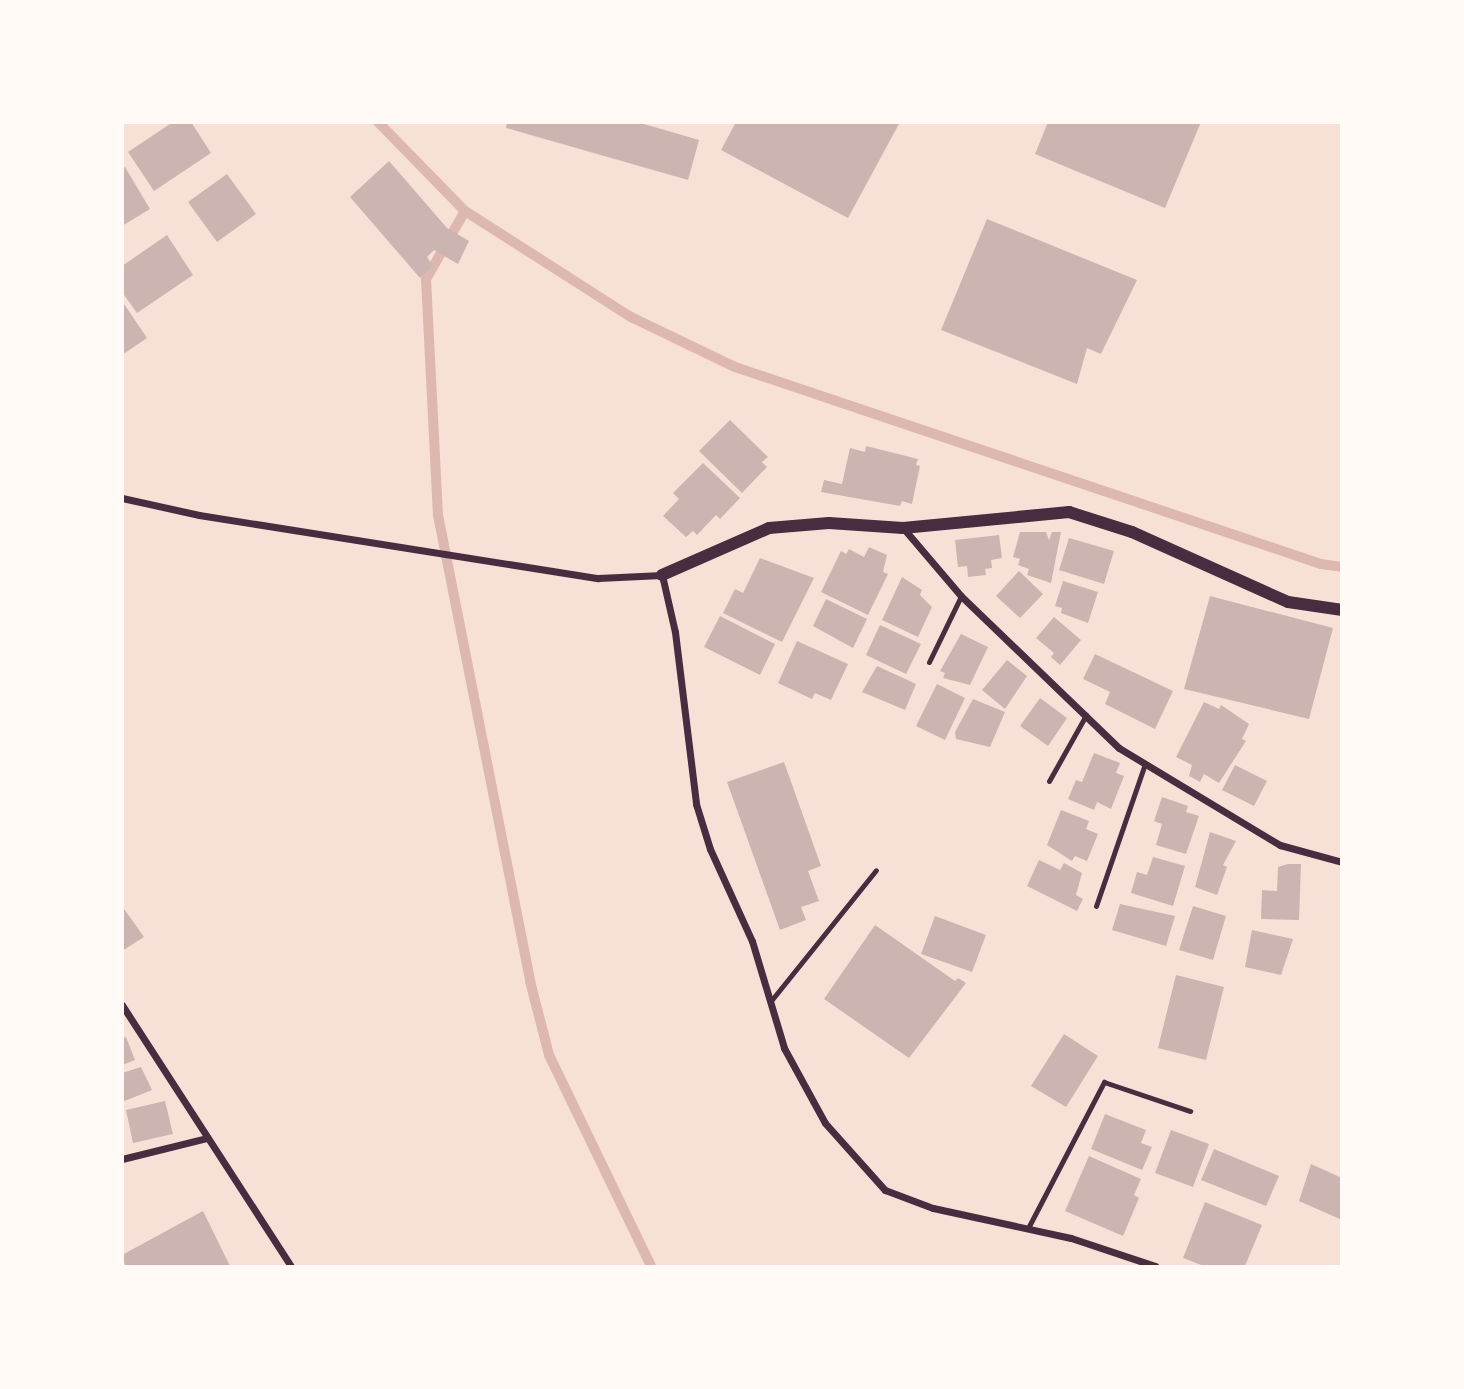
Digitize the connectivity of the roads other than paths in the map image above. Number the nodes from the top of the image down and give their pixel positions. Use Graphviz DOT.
graph roads {
  1 [pos="122,498"];
  2 [pos="903,528"];
  3 [pos="662,575"];
  4 [pos="961,596"];
  5 [pos="1342,610"];
  6 [pos="929,663"];
  7 [pos="1086,715"];
  8 [pos="1145,764"];
  9 [pos="1049,782"];
  10 [pos="1342,862"];
  11 [pos="876,870"];
  12 [pos="1096,906"];
  13 [pos="770,1002"];
  14 [pos="122,1005"];
  15 [pos="1190,1111"];
  16 [pos="207,1138"];
  17 [pos="122,1159"];
  18 [pos="1028,1228"];
  19 [pos="291,1266"];
  20 [pos="1155,1266"];
  1 -- 3 [label="street"];
  2 -- 3 [label="street"];
  2 -- 4 [label="street"];
  2 -- 5 [label="street"];
  3 -- 13 [label="street"];
  4 -- 6 [label="lane"];
  4 -- 7 [label="street"];
  7 -- 8 [label="street"];
  7 -- 9 [label="lane"];
  8 -- 10 [label="street"];
  8 -- 12 [label="lane"];
  11 -- 13 [label="lane"];
  13 -- 18 [label="street"];
  14 -- 16 [label="street"];
  15 -- 18 [label="lane"];
  16 -- 17 [label="street"];
  16 -- 19 [label="street"];
  18 -- 20 [label="street"];
}
